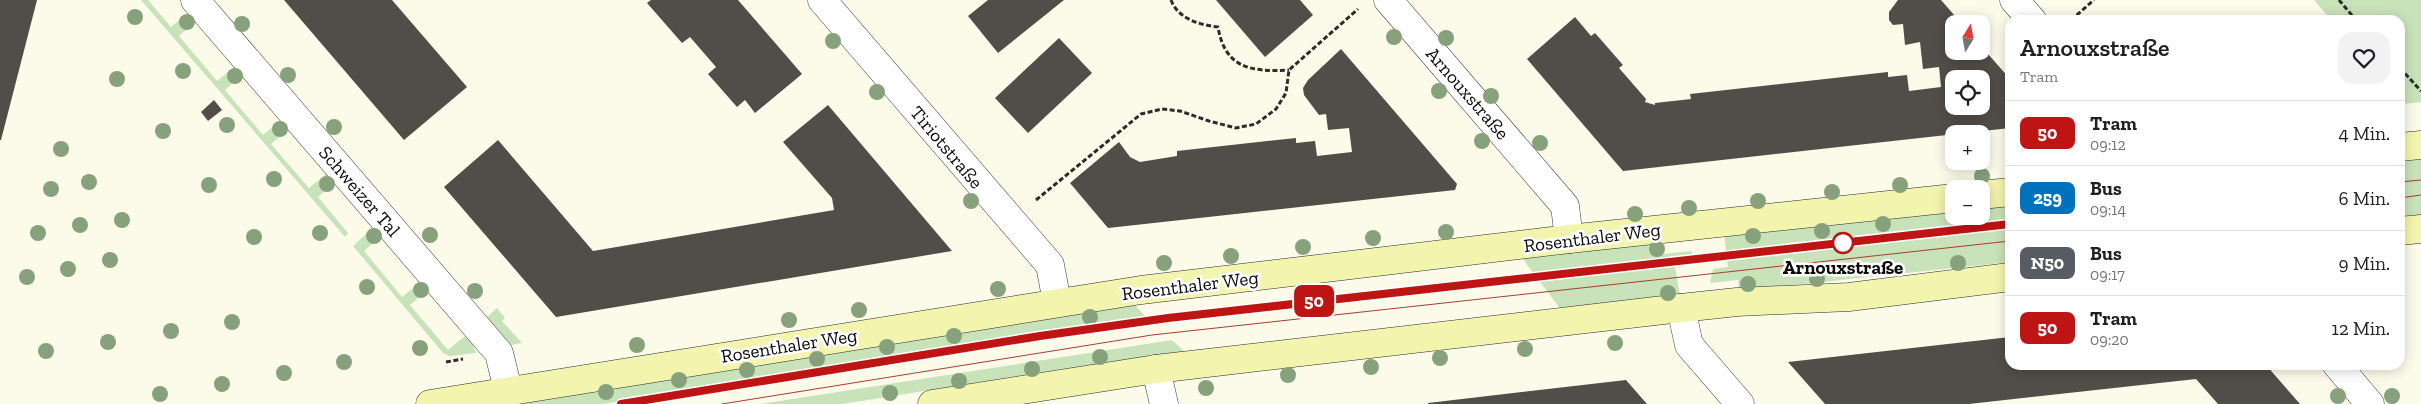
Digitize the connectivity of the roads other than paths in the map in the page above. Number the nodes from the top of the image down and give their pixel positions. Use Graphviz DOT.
graph roads {
  1 [pos="195,0"];
  2 [pos="822,0"];
  3 [pos="1388,0"];
  4 [pos="2014,0"];
  5 [pos="2028,15"];
  6 [pos="2421,145"];
  7 [pos="2405,147"];
  8 [pos="2005,193"];
  9 [pos="1990,194"];
  10 [pos="1945,199"];
  11 [pos="2421,228"];
  12 [pos="2405,230"];
  13 [pos="1569,239"];
  14 [pos="2005,279"];
  15 [pos="1057,302"];
  16 [pos="1681,308"];
  17 [pos="1156,368"];
  18 [pos="2341,370"];
  19 [pos="508,390"];
  20 [pos="430,404"];
  21 [pos="932,404"];
  22 [pos="1164,404"];
  23 [pos="1740,404"];
  24 [pos="2370,404"];
  1 -- 19 [label="street, Schweizer Tal"];
  2 -- 15 [label="street, Tiriotstraße"];
  3 -- 13 [label="street, Arnouxstraße"];
  4 -- 5 [label="street"];
  6 -- 7 [label="main road"];
  8 -- 9 [label="main road"];
  10 -- 13 [label="main road, Rosenthaler Weg"];
  11 -- 12 [label="main road"];
  13 -- 15 [label="main road, Rosenthaler Weg"];
  14 -- 16 [label="main road"];
  15 -- 19 [label="main road, Rosenthaler Weg"];
  16 -- 17 [label="main road"];
  16 -- 23 [label="street"];
  17 -- 21 [label="main road"];
  17 -- 22 [label="street"];
  18 -- 24 [label="street"];
  19 -- 20 [label="main road, Rosenthaler Weg"];
}
